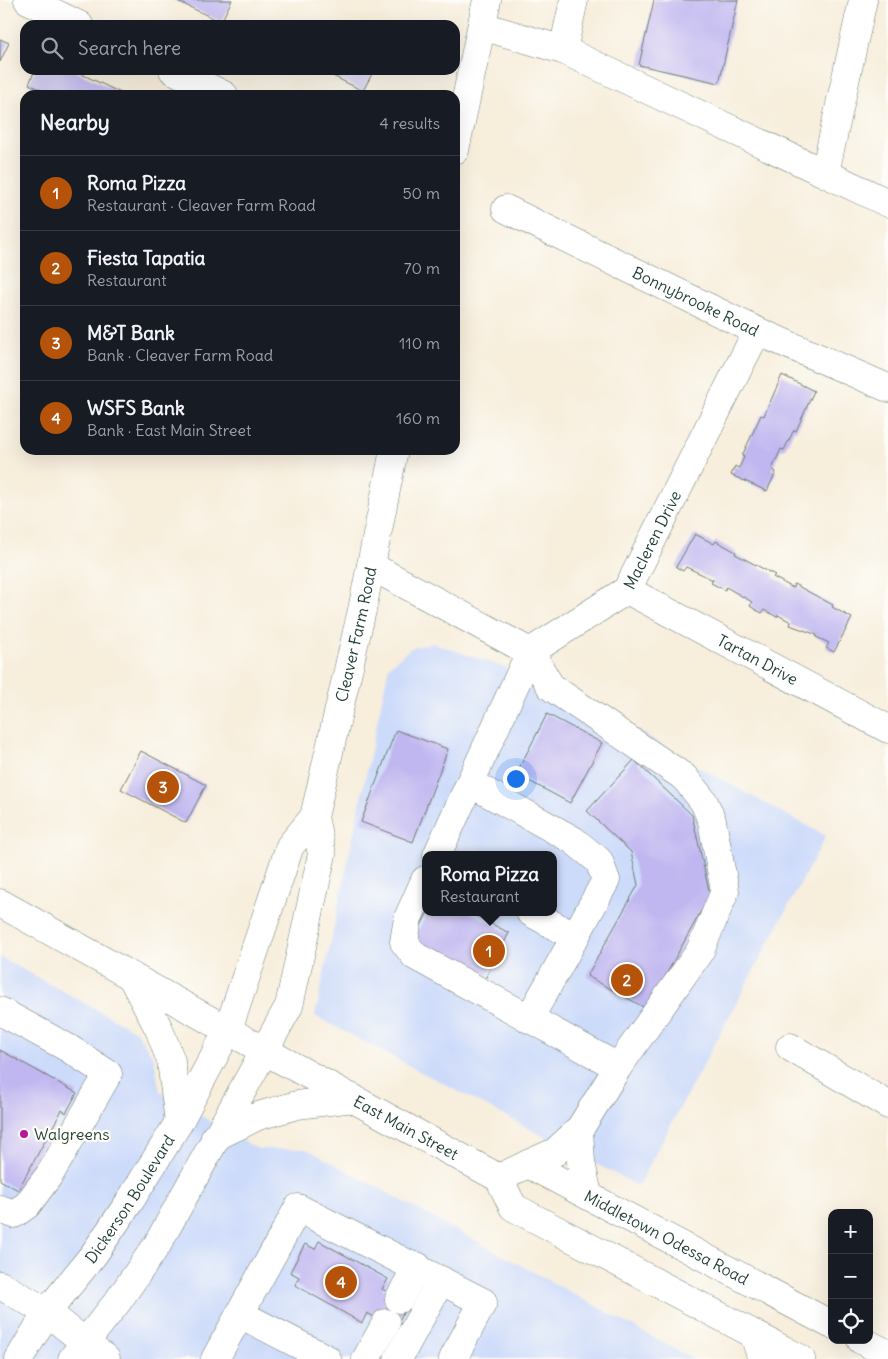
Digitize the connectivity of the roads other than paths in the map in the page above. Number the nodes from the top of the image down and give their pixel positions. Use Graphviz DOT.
graph roads {
  1 [pos="28,0"];
  2 [pos="487,0"];
  3 [pos="574,0"];
  4 [pos="864,0"];
  5 [pos="69,20"];
  6 [pos="482,26"];
  7 [pos="563,50"];
  8 [pos="183,75"];
  9 [pos="214,90"];
  10 [pos="460,127"];
  11 [pos="825,173"];
  12 [pos="888,203"];
  13 [pos="506,209"];
  14 [pos="757,331"];
  15 [pos="888,388"];
  16 [pos="393,455"];
  17 [pos="371,566"];
  18 [pos="627,590"];
  19 [pos="530,652"];
  20 [pos="888,729"];
  21 [pos="470,783"];
  22 [pos="314,817"];
  23 [pos="439,851"];
  24 [pos="422,887"];
  25 [pos="0,903"];
  26 [pos="537,916"];
  27 [pos="575,937"];
  28 [pos="131,976"];
  29 [pos="0,1012"];
  30 [pos="529,1019"];
  31 [pos="228,1030"];
  32 [pos="790,1048"];
  33 [pos="265,1051"];
  34 [pos="618,1067"];
  35 [pos="353,1098"];
  36 [pos="888,1105"];
  37 [pos="179,1122"];
  38 [pos="579,1130"];
  39 [pos="215,1137"];
  40 [pos="528,1164"];
  41 [pos="500,1178"];
  42 [pos="588,1195"];
  43 [pos="0,1209"];
  44 [pos="417,1266"];
  45 [pos="442,1280"];
  46 [pos="0,1285"];
  47 [pos="399,1299"];
  48 [pos="47,1312"];
  49 [pos="240,1314"];
  50 [pos="386,1323"];
  51 [pos="828,1323"];
  52 [pos="869,1344"];
  53 [pos="758,1347"];
  54 [pos="78,1350"];
  55 [pos="888,1354"];
  56 [pos="19,1359"];
  57 [pos="106,1359"];
  58 [pos="215,1359"];
  59 [pos="327,1359"];
  60 [pos="366,1359"];
  61 [pos="398,1359"];
  62 [pos="453,1359"];
  63 [pos="801,1359"];
  1 -- 5 [label="street"];
  2 -- 6 [label="street"];
  3 -- 7 [label="street"];
  4 -- 11 [label="street"];
  6 -- 7 [label="street"];
  6 -- 10 [label="street"];
  7 -- 11 [label="street"];
  8 -- 9 [label="street"];
  11 -- 12 [label="street"];
  13 -- 14 [label="street, Bonnybrooke Road"];
  14 -- 15 [label="street, Bonnybrooke Road"];
  14 -- 18 [label="street, Macleren Drive"];
  16 -- 17 [label="street, Cleaver Farm Road"];
  17 -- 19 [label="street"];
  17 -- 22 [label="street, Cleaver Farm Road"];
  18 -- 19 [label="street, Macleren Drive"];
  18 -- 20 [label="street, Tartan Drive"];
  19 -- 21 [label="street"];
  19 -- 34 [label="street"];
  21 -- 23 [label="street"];
  21 -- 27 [label="street"];
  22 -- 31 [label="street, Cleaver Farm Road"];
  22 -- 33 [label="street, Cleaver Farm Road"];
  24 -- 30 [label="street"];
  25 -- 28 [label="street, East Main Street"];
  26 -- 27 [label="street"];
  27 -- 30 [label="street"];
  28 -- 31 [label="street, East Main Street"];
  28 -- 37 [label="street"];
  29 -- 43 [label="street"];
  30 -- 34 [label="street"];
  31 -- 33 [label="street, East Main Street"];
  31 -- 37 [label="street, Dickerson Boulevard"];
  32 -- 36 [label="street"];
  33 -- 35 [label="street, East Main Street"];
  33 -- 39 [label="street"];
  34 -- 38 [label="street"];
  35 -- 39 [label="street"];
  35 -- 41 [label="street, East Main Street"];
  37 -- 48 [label="street, Dickerson Boulevard"];
  38 -- 40 [label="street"];
  38 -- 42 [label="street"];
  39 -- 54 [label="street"];
  40 -- 41 [label="street"];
  40 -- 42 [label="street, Middletown Odessa Road"];
  41 -- 53 [label="street"];
  42 -- 51 [label="street, Middletown Odessa Road"];
  44 -- 45 [label="street"];
  44 -- 47 [label="street"];
  44 -- 49 [label="street"];
  45 -- 61 [label="street"];
  45 -- 62 [label="street"];
  46 -- 48 [label="street"];
  48 -- 54 [label="street"];
  48 -- 56 [label="street, Dickerson Boulevard"];
  49 -- 58 [label="street"];
  49 -- 59 [label="street"];
  50 -- 60 [label="street"];
  52 -- 55 [label="street"];
  53 -- 63 [label="street"];
  54 -- 57 [label="street"];
}
